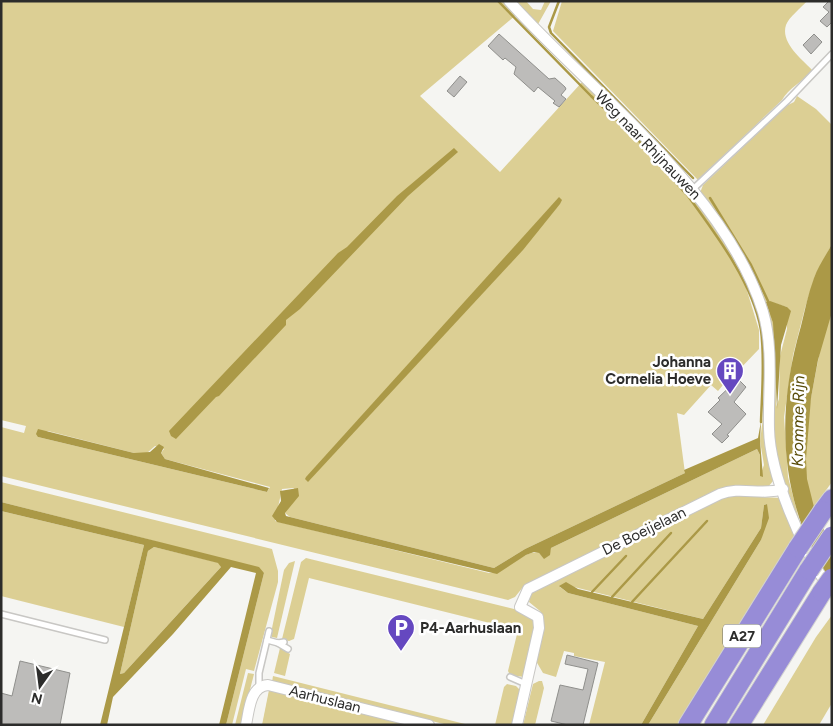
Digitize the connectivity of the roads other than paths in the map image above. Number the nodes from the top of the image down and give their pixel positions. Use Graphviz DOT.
graph roads {
  1 [pos="509,1"];
  2 [pos="832,54"];
  3 [pos="693,189"];
  4 [pos="783,489"];
  5 [pos="828,505"];
  6 [pos="832,536"];
  7 [pos="828,588"];
  8 [pos="1,614"];
  9 [pos="269,631"];
  10 [pos="105,640"];
  11 [pos="267,640"];
  12 [pos="288,649"];
  13 [pos="510,677"];
  14 [pos="515,684"];
  15 [pos="525,684"];
  16 [pos="256,691"];
  17 [pos="246,725"];
  18 [pos="429,725"];
  19 [pos="518,725"];
  20 [pos="688,725"];
  21 [pos="714,725"];
  22 [pos="740,725"];
  1 -- 3 [label="street, Weg naar Rhijnauwen"];
  2 -- 3 [label="lane"];
  3 -- 4 [label="street, Weg naar Rhijnauwen"];
  4 -- 7 [label="street, Weg naar Rhijnauwen"];
  4 -- 15 [label="street, De Boeijelaan"];
  5 -- 20 [label="highway, A27, bridge"];
  6 -- 21 [label="highway, A27, bridge"];
  7 -- 22 [label="highway, A27"];
  8 -- 10 [label="lane"];
  9 -- 11 [label="lane"];
  11 -- 12 [label="lane"];
  11 -- 16 [label="lane"];
  13 -- 15 [label="lane"];
  14 -- 15 [label="lane"];
  15 -- 19 [label="street"];
  16 -- 17 [label="street"];
  16 -- 18 [label="street, Aarhuslaan"];
}
